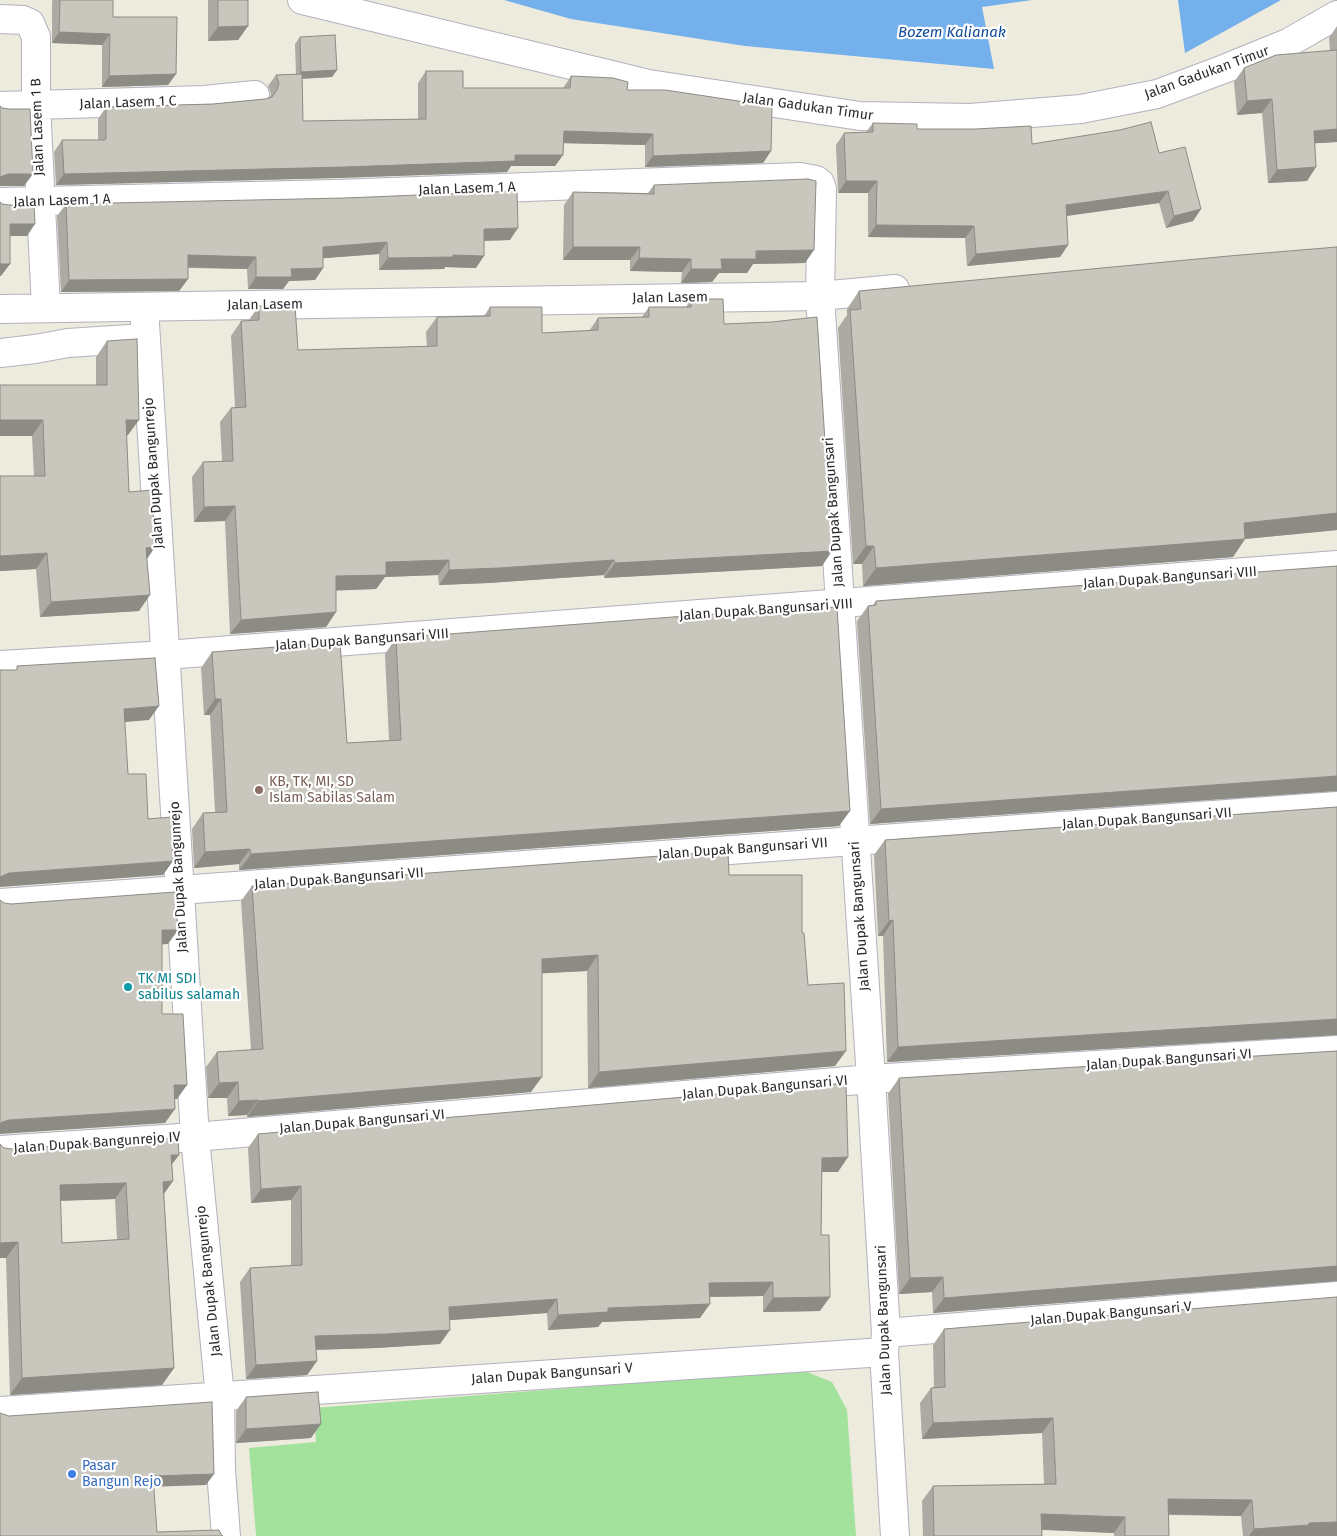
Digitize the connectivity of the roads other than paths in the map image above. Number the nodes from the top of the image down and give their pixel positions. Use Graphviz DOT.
graph roads {
  1 [pos="302,0"];
  2 [pos="1337,15"];
  3 [pos="7,19"];
  4 [pos="255,95"];
  5 [pos="36,105"];
  6 [pos="0,106"];
  7 [pos="41,201"];
  8 [pos="0,202"];
  9 [pos="919,287"];
  10 [pos="820,296"];
  11 [pos="144,307"];
  12 [pos="46,308"];
  13 [pos="0,309"];
  14 [pos="145,338"];
  15 [pos="0,353"];
  16 [pos="1337,565"];
  17 [pos="840,604"];
  18 [pos="166,655"];
  19 [pos="0,665"];
  20 [pos="1337,806"];
  21 [pos="856,840"];
  22 [pos="179,891"];
  23 [pos="0,903"];
  24 [pos="1337,1050"];
  25 [pos="871,1079"];
  26 [pos="195,1137"];
  27 [pos="0,1150"];
  28 [pos="1337,1296"];
  29 [pos="885,1342"];
  30 [pos="220,1396"];
  31 [pos="0,1411"];
  32 [pos="226,1536"];
  33 [pos="895,1536"];
  1 -- 2 [label="street, Jalan Gadukan Timur"];
  3 -- 5 [label="street, Jalan Lasem 1 B"];
  4 -- 5 [label="street, Jalan Lasem 1 C"];
  5 -- 6 [label="street, Jalan Lasem 1 C"];
  5 -- 7 [label="street, Jalan Lasem 1 B"];
  7 -- 8 [label="street, Jalan Lasem 1 A"];
  7 -- 10 [label="street, Jalan Lasem 1 A"];
  7 -- 12 [label="street, Jalan Lasem 1 B"];
  9 -- 10 [label="street, Jalan Lasem"];
  10 -- 11 [label="street, Jalan Lasem"];
  10 -- 17 [label="street, Jalan Dupak Bangunsari"];
  11 -- 12 [label="street, Jalan Lasem"];
  11 -- 14 [label="street, Jalan Dupak Bangunrejo"];
  12 -- 13 [label="street, Jalan Lasem"];
  14 -- 15 [label="street"];
  14 -- 18 [label="street, Jalan Dupak Bangunrejo"];
  16 -- 17 [label="street, Jalan Dupak Bangunsari VIII"];
  17 -- 18 [label="street, Jalan Dupak Bangunsari VIII"];
  17 -- 21 [label="street, Jalan Dupak Bangunsari"];
  18 -- 19 [label="street, Jalan Dupak Bangunsari VIII"];
  18 -- 22 [label="street, Jalan Dupak Bangunrejo"];
  20 -- 21 [label="street, Jalan Dupak Bangunsari VII"];
  21 -- 22 [label="street, Jalan Dupak Bangunsari VII"];
  21 -- 25 [label="street, Jalan Dupak Bangunsari"];
  22 -- 23 [label="street, Jalan Dupak Bangunsari VII"];
  22 -- 26 [label="street, Jalan Dupak Bangunrejo"];
  24 -- 25 [label="street, Jalan Dupak Bangunsari VI"];
  25 -- 26 [label="street, Jalan Dupak Bangunsari VI"];
  25 -- 29 [label="street, Jalan Dupak Bangunsari"];
  26 -- 27 [label="street, Jalan Dupak Bangunrejo IV"];
  26 -- 30 [label="street, Jalan Dupak Bangunrejo"];
  28 -- 29 [label="street, Jalan Dupak Bangunsari V"];
  29 -- 30 [label="street, Jalan Dupak Bangunsari V"];
  29 -- 33 [label="street, Jalan Dupak Bangunsari"];
  30 -- 31 [label="street, Jalan Dupak Bangunsari V"];
  30 -- 32 [label="street, Jalan Dupak Bangunrejo"];
}
